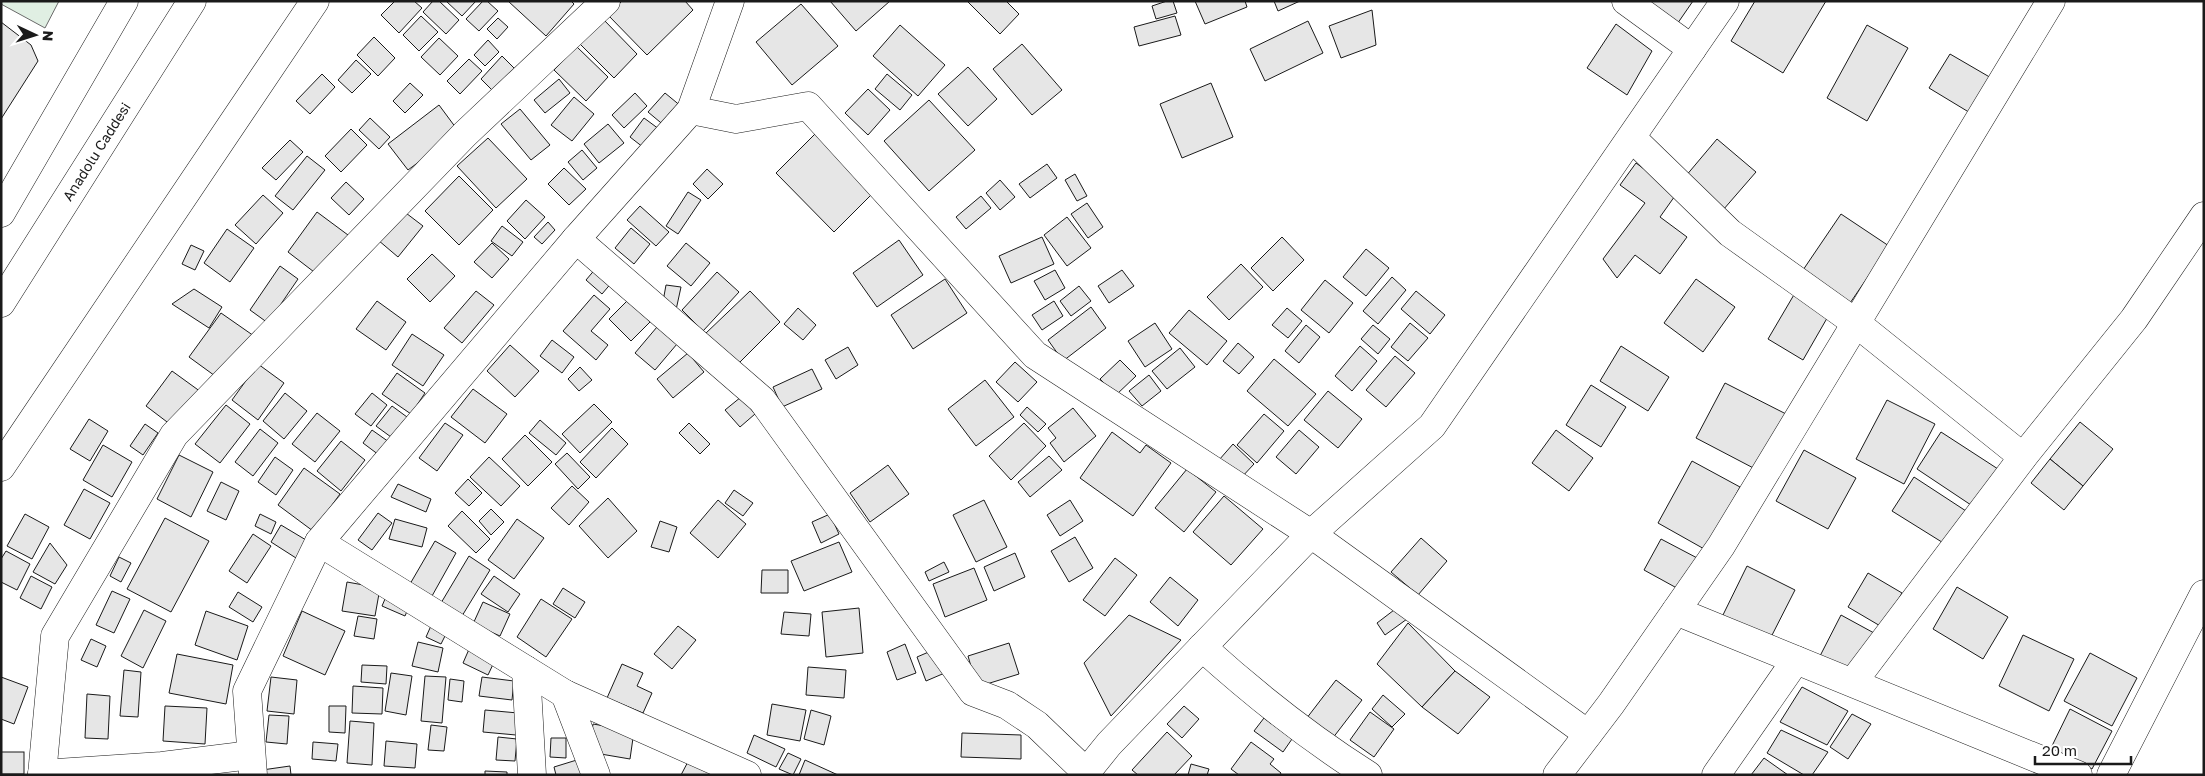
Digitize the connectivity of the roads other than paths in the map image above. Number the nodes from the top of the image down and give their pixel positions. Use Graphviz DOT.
graph roads {
  1 [pos="124,1"];
  2 [pos="192,1"];
  3 [pos="315,1"];
  4 [pos="606,1"];
  5 [pos="730,1"];
  6 [pos="1626,1"];
  7 [pos="1725,1"];
  8 [pos="2052,1"];
  9 [pos="1692,49"];
  10 [pos="691,110"];
  11 [pos="1632,138"];
  12 [pos="1,213"];
  13 [pos="2204,216"];
  14 [pos="576,239"];
  15 [pos="1,303"];
  16 [pos="1856,323"];
  17 [pos="2023,457"];
  18 [pos="1,467"];
  19 [pos="1311,534"];
  20 [pos="320,542"];
  21 [pos="2204,594"];
  22 [pos="1676,611"];
  23 [pos="1202,647"];
  24 [pos="1796,660"];
  25 [pos="526,670"];
  26 [pos="1853,682"];
  27 [pos="565,694"];
  28 [pos="1588,734"];
  29 [pos="252,765"];
  30 [pos="1085,774"];
  31 [pos="42,775"];
  32 [pos="532,775"];
  33 [pos="596,775"];
  34 [pos="747,775"];
  35 [pos="1368,775"];
  36 [pos="1556,775"];
  37 [pos="1716,775"];
  38 [pos="2078,775"];
  39 [pos="2111,775"];
  1 -- 12 [label="main road"];
  2 -- 15 [label="main road, Anadolu Caddesi"];
  3 -- 18 [label="main road"];
  4 -- 31 [label="main road"];
  5 -- 10 [label="main road"];
  6 -- 9 [label="main road"];
  7 -- 9 [label="main road"];
  8 -- 16 [label="main road"];
  9 -- 11 [label="main road"];
  10 -- 14 [label="main road"];
  10 -- 19 [label="main road"];
  11 -- 16 [label="main road"];
  11 -- 19 [label="main road"];
  13 -- 17 [label="main road"];
  14 -- 20 [label="main road"];
  14 -- 30 [label="main road"];
  16 -- 17 [label="main road"];
  16 -- 22 [label="main road"];
  17 -- 26 [label="main road"];
  19 -- 23 [label="main road"];
  19 -- 28 [label="main road"];
  20 -- 25 [label="main road"];
  20 -- 29 [label="main road"];
  21 -- 39 [label="main road"];
  22 -- 24 [label="main road"];
  22 -- 28 [label="main road"];
  23 -- 30 [label="main road"];
  23 -- 35 [label="main road"];
  24 -- 26 [label="main road"];
  24 -- 37 [label="main road"];
  25 -- 27 [label="main road"];
  25 -- 32 [label="main road"];
  26 -- 38 [label="main road"];
  27 -- 33 [label="main road"];
  27 -- 34 [label="main road"];
  28 -- 36 [label="main road"];
  29 -- 31 [label="main road"];
}
